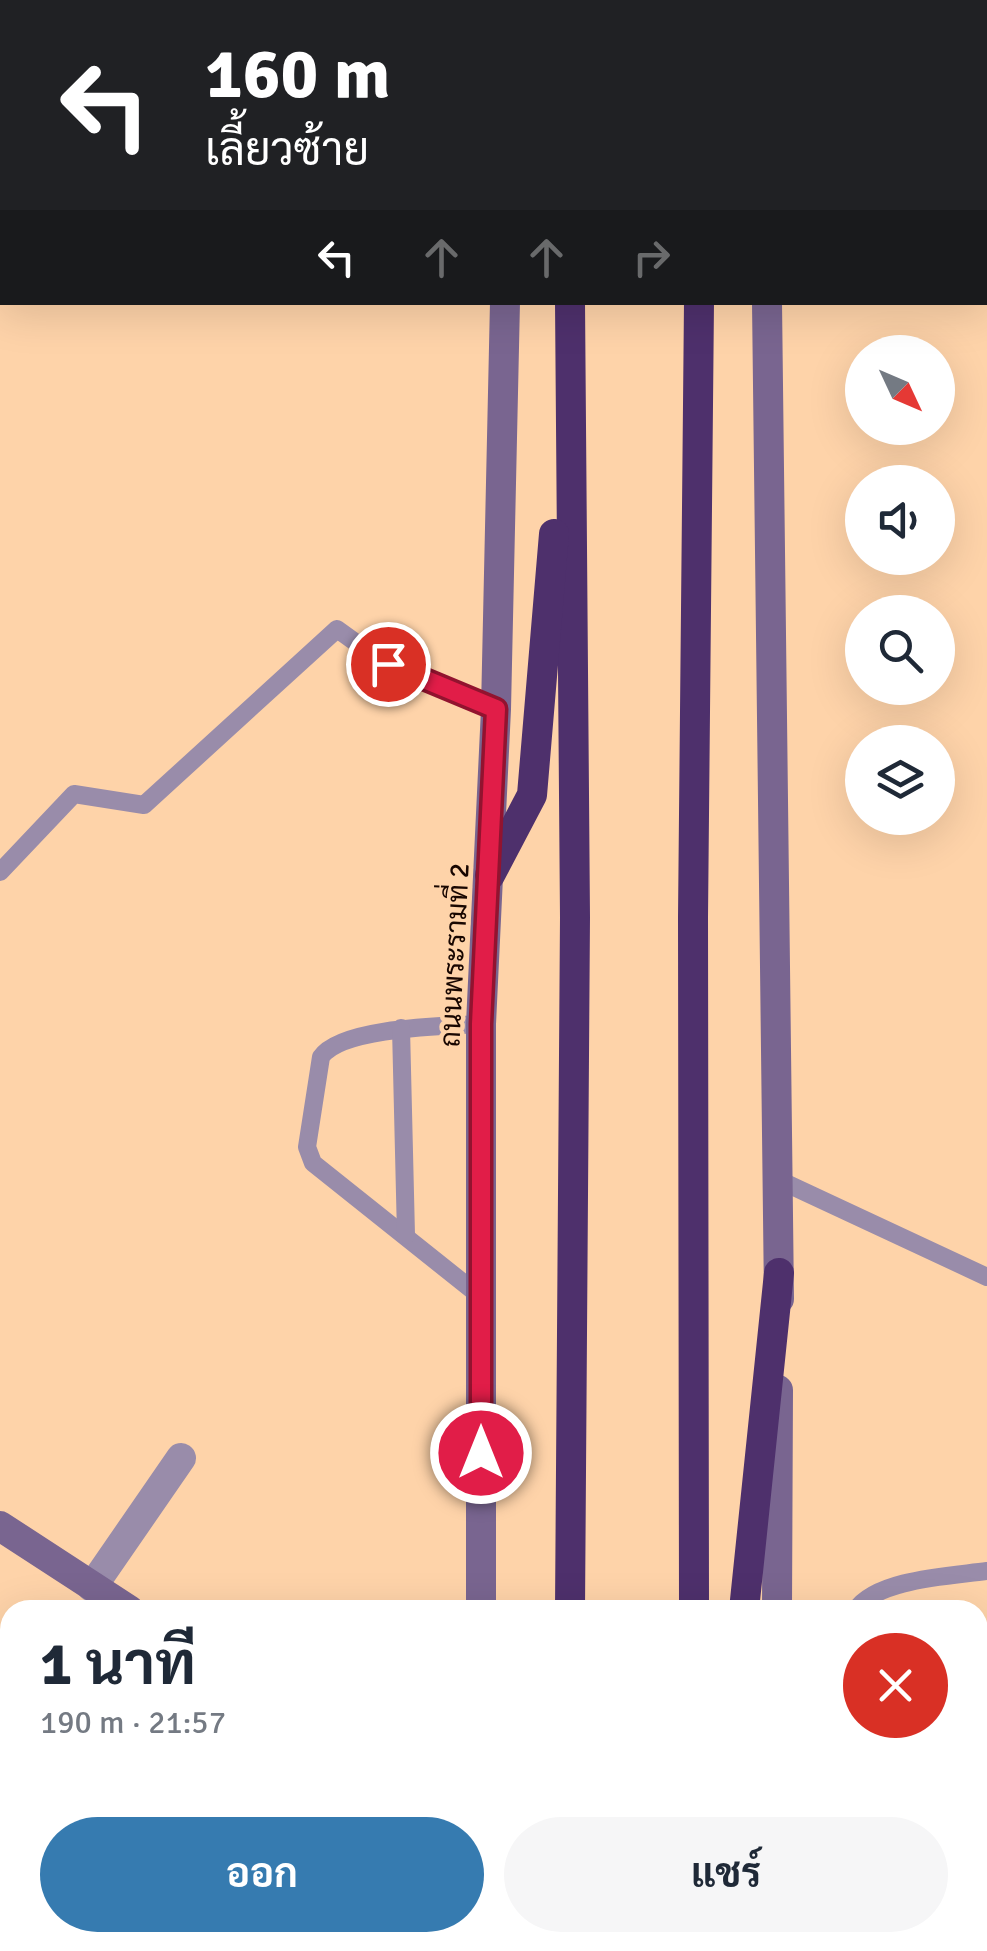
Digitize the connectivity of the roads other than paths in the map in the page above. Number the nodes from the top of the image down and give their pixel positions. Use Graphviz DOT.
graph roads {
  1 [pos="504,305"];
  2 [pos="570,305"];
  3 [pos="699,305"];
  4 [pos="766,305"];
  5 [pos="773,305"];
  6 [pos="766,338"];
  7 [pos="569,346"];
  8 [pos="496,709"];
  9 [pos="0,872"];
  10 [pos="490,875"];
  11 [pos="481,1024"];
  12 [pos="401,1028"];
  13 [pos="778,1179"];
  14 [pos="406,1235"];
  15 [pos="779,1273"];
  16 [pos="987,1278"];
  17 [pos="481,1297"];
  18 [pos="181,1458"];
  19 [pos="0,1526"];
  20 [pos="987,1571"];
  21 [pos="92,1587"];
  22 [pos="113,1600"];
  23 [pos="480,1600"];
  24 [pos="570,1600"];
  25 [pos="694,1600"];
  26 [pos="745,1600"];
  27 [pos="777,1600"];
  28 [pos="864,1600"];
  1 -- 8 [label="main road, ถนนพระรามที่ 2"];
  2 -- 7 [label="highway"];
  3 -- 25 [label="highway"];
  4 -- 6 [label="main road"];
  5 -- 6 [label="main road"];
  6 -- 13 [label="main road"];
  7 -- 10 [label="highway"];
  7 -- 24 [label="highway"];
  8 -- 9 [label="lane"];
  8 -- 10 [label="main road, ถนนพระรามที่ 2"];
  10 -- 11 [label="main road, ถนนพระรามที่ 2"];
  11 -- 12 [label="lane"];
  11 -- 17 [label="main road, ถนนพระรามที่ 2"];
  12 -- 14 [label="lane"];
  12 -- 14 [label="lane"];
  13 -- 15 [label="main road"];
  13 -- 16 [label="lane"];
  14 -- 17 [label="lane"];
  15 -- 26 [label="highway"];
  15 -- 27 [label="main road"];
  17 -- 23 [label="main road, ถนนพระรามที่ 2"];
  18 -- 21 [label="street"];
  19 -- 21 [label="main road"];
  20 -- 28 [label="lane"];
  21 -- 22 [label="main road"];
}
